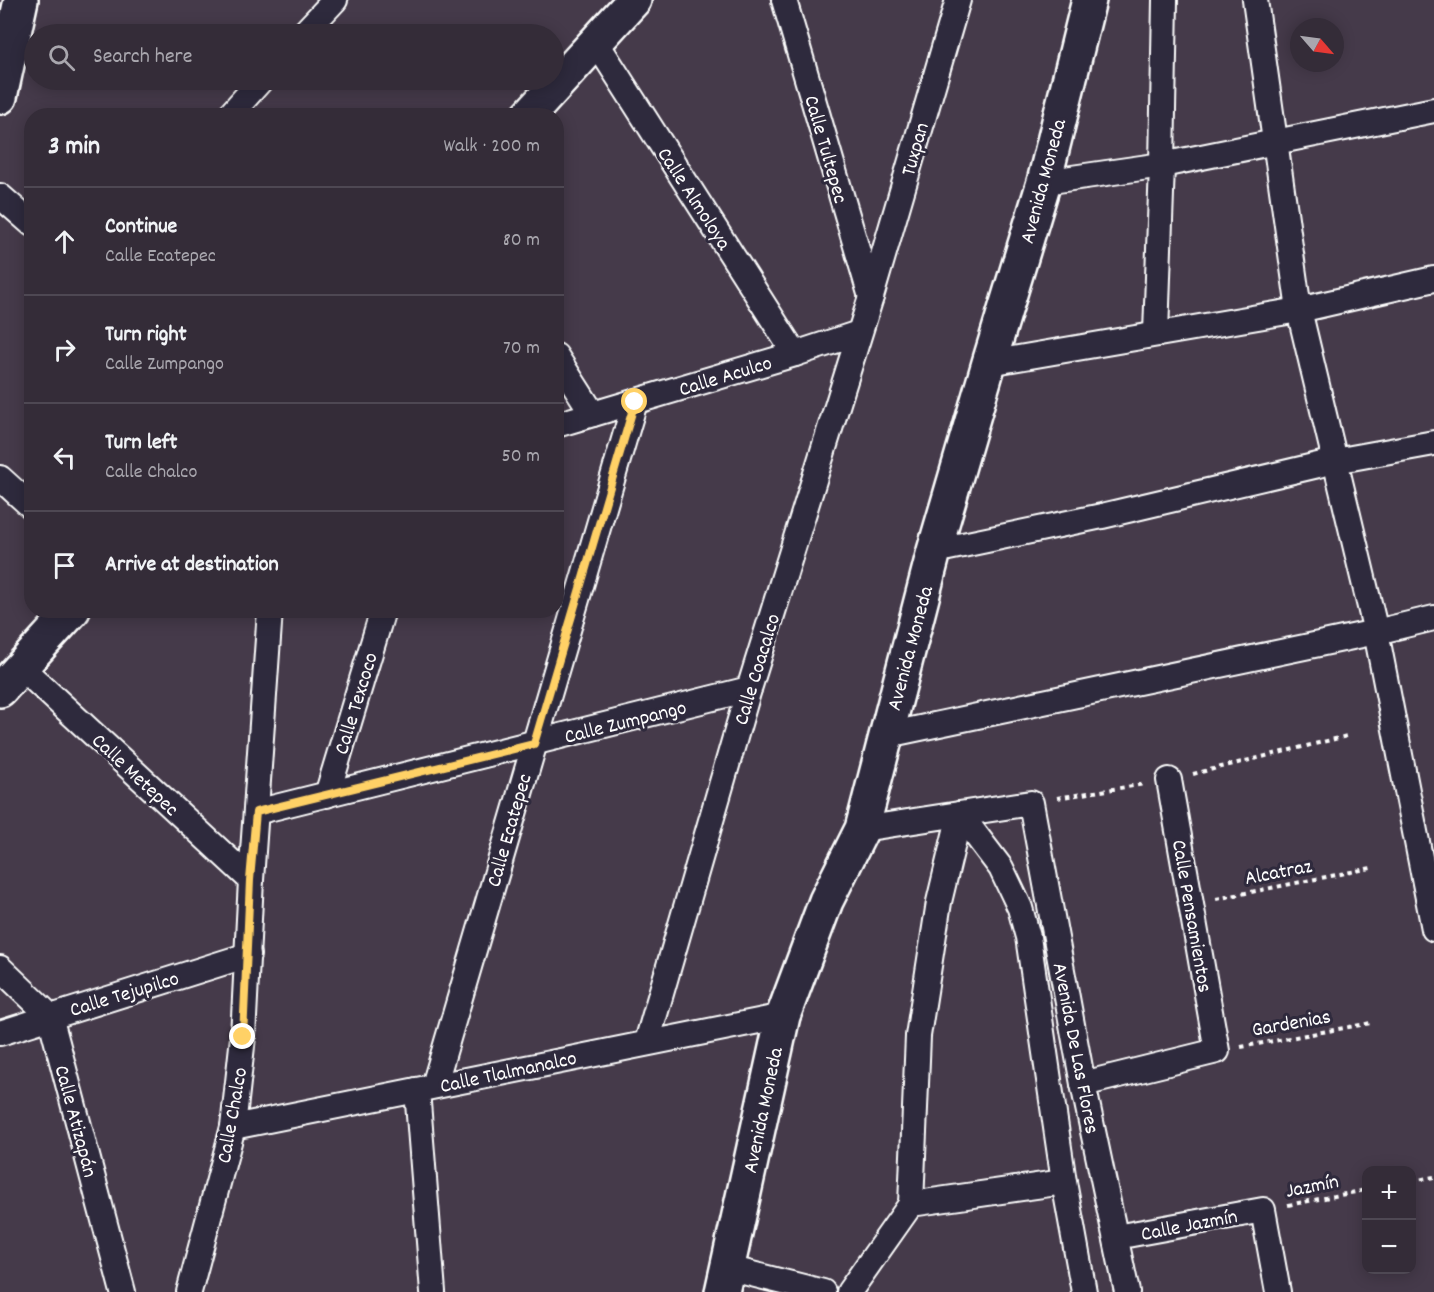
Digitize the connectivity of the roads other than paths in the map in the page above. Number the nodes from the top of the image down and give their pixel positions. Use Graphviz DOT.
graph roads {
  1 [pos="21,0"];
  2 [pos="335,0"];
  3 [pos="634,0"];
  4 [pos="784,0"];
  5 [pos="957,0"];
  6 [pos="1090,0"];
  7 [pos="1165,0"];
  8 [pos="1255,0"];
  9 [pos="312,24"];
  10 [pos="596,42"];
  11 [pos="564,77"];
  12 [pos="252,90"];
  13 [pos="552,90"];
  14 [pos="0,97"];
  15 [pos="236,108"];
  16 [pos="535,108"];
  17 [pos="1434,110"];
  18 [pos="1276,142"];
  19 [pos="1162,165"];
  20 [pos="1044,182"];
  21 [pos="0,196"];
  22 [pos="24,217"];
  23 [pos="1434,279"];
  24 [pos="871,297"];
  25 [pos="1299,310"];
  26 [pos="859,333"];
  27 [pos="1156,333"];
  28 [pos="795,354"];
  29 [pos="989,363"];
  30 [pos="564,369"];
  31 [pos="635,402"];
  32 [pos="593,414"];
  33 [pos="564,423"];
  34 [pos="1434,443"];
  35 [pos="1335,460"];
  36 [pos="0,478"];
  37 [pos="24,500"];
  38 [pos="934,551"];
  39 [pos="66,618"];
  40 [pos="269,618"];
  41 [pos="381,618"];
  42 [pos="1434,618"];
  43 [pos="1376,632"];
  44 [pos="11,679"];
  45 [pos="749,689"];
  46 [pos="886,735"];
  47 [pos="534,744"];
  48 [pos="1169,780"];
  49 [pos="327,795"];
  50 [pos="256,812"];
  51 [pos="960,814"];
  52 [pos="862,829"];
  53 [pos="250,880"];
  54 [pos="1434,929"];
  55 [pos="248,955"];
  56 [pos="0,968"];
  57 [pos="50,1016"];
  58 [pos="783,1016"];
  59 [pos="0,1033"];
  60 [pos="647,1042"];
  61 [pos="1083,1084"];
  62 [pos="425,1088"];
  63 [pos="233,1127"];
  64 [pos="1095,1140"];
  65 [pos="1059,1150"];
  66 [pos="1064,1182"];
  67 [pos="911,1204"];
  68 [pos="1116,1237"];
  69 [pos="725,1280"];
  70 [pos="123,1292"];
  71 [pos="189,1292"];
  72 [pos="433,1292"];
  73 [pos="823,1292"];
  74 [pos="849,1292"];
  75 [pos="1084,1292"];
  76 [pos="1127,1292"];
  77 [pos="1278,1292"];
  1 -- 14 [label="main road"];
  2 -- 9 [label="street"];
  3 -- 10 [label="main road"];
  4 -- 24 [label="street, Calle Tultepec"];
  5 -- 24 [label="street, Tuxpan"];
  6 -- 20 [label="main road, Avenida Moneda"];
  7 -- 19 [label="street"];
  8 -- 18 [label="street"];
  10 -- 11 [label="main road"];
  10 -- 28 [label="street, Calle Almoloya"];
  12 -- 15 [label="street"];
  13 -- 16 [label="main road"];
  17 -- 18 [label="street"];
  18 -- 19 [label="street"];
  18 -- 25 [label="street"];
  19 -- 20 [label="street"];
  19 -- 27 [label="street"];
  20 -- 29 [label="main road, Avenida Moneda"];
  21 -- 22 [label="street"];
  23 -- 25 [label="street"];
  24 -- 26 [label="street, Calle Coacalco"];
  25 -- 27 [label="street"];
  25 -- 35 [label="street"];
  26 -- 28 [label="street, Calle Aculco"];
  26 -- 45 [label="street, Calle Coacalco"];
  27 -- 29 [label="street"];
  28 -- 31 [label="street, Calle Aculco"];
  29 -- 38 [label="main road, Avenida Moneda"];
  30 -- 32 [label="street"];
  31 -- 32 [label="street, Calle Aculco"];
  31 -- 47 [label="street, Calle Ecatepec"];
  32 -- 33 [label="street, Calle Aculco"];
  34 -- 35 [label="street"];
  35 -- 38 [label="street"];
  35 -- 43 [label="street"];
  36 -- 37 [label="street"];
  38 -- 46 [label="main road, Avenida Moneda"];
  39 -- 44 [label="main road"];
  40 -- 50 [label="street, Calle Chalco"];
  41 -- 49 [label="street, Calle Texcoco"];
  42 -- 43 [label="street"];
  43 -- 46 [label="street"];
  43 -- 54 [label="street"];
  44 -- 53 [label="street, Calle Metepec"];
  45 -- 47 [label="street, Calle Zumpango"];
  45 -- 60 [label="street, Calle Coacalco"];
  46 -- 52 [label="main road, Avenida Moneda"];
  47 -- 49 [label="street, Calle Zumpango"];
  47 -- 62 [label="street, Calle Ecatepec"];
  48 -- 61 [label="street, Calle Pensamientos"];
  49 -- 50 [label="street, Calle Zumpango"];
  50 -- 53 [label="street, Calle Chalco"];
  51 -- 52 [label="street"];
  51 -- 61 [label="street, Avenida De Las Flores"];
  51 -- 65 [label="street"];
  51 -- 67 [label="street"];
  52 -- 58 [label="main road, Avenida Moneda"];
  53 -- 55 [label="street, Calle Chalco"];
  55 -- 57 [label="street, Calle Tejupilco"];
  55 -- 63 [label="street, Calle Chalco"];
  56 -- 57 [label="street"];
  57 -- 59 [label="street, Calle Tejupilco"];
  57 -- 70 [label="street, Calle Atizapán"];
  58 -- 60 [label="street, Calle Tlalmanalco"];
  58 -- 69 [label="main road, Avenida Moneda"];
  60 -- 62 [label="street, Calle Tlalmanalco"];
  61 -- 64 [label="street, Avenida De Las Flores"];
  62 -- 63 [label="street, Calle Tlalmanalco"];
  62 -- 72 [label="street, Calle Ecatepec"];
  63 -- 71 [label="street, Calle Chalco"];
  64 -- 65 [label="street"];
  64 -- 68 [label="street, Avenida De Las Flores"];
  65 -- 66 [label="street"];
  66 -- 67 [label="street"];
  66 -- 75 [label="street"];
  67 -- 74 [label="street"];
  68 -- 76 [label="street, Avenida De Las Flores"];
  68 -- 77 [label="street, Calle Jazmín"];
  69 -- 73 [label="street"];
}
